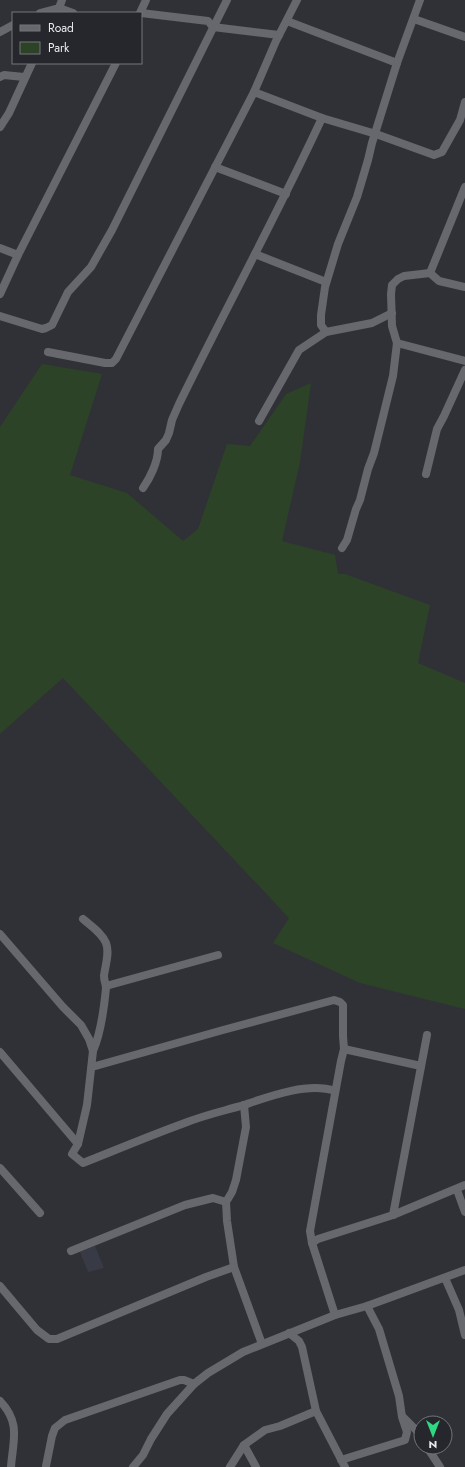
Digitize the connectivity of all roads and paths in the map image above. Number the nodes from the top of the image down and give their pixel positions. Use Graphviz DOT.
graph roads {
  1 [pos="146,0"];
  2 [pos="227,0"];
  3 [pos="297,0"];
  4 [pos="420,0"];
  5 [pos="61,4"];
  6 [pos="42,12"];
  7 [pos="73,12"];
  8 [pos="140,12"];
  9 [pos="142,13"];
  10 [pos="414,19"];
  11 [pos="287,21"];
  12 [pos="12,26"];
  13 [pos="213,27"];
  14 [pos="0,32"];
  15 [pos="279,35"];
  16 [pos="465,37"];
  17 [pos="397,62"];
  18 [pos="31,64"];
  19 [pos="115,64"];
  20 [pos="2,75"];
  21 [pos="24,78"];
  22 [pos="254,92"];
  23 [pos="465,102"];
  24 [pos="322,118"];
  25 [pos="462,118"];
  26 [pos="0,127"];
  27 [pos="376,134"];
  28 [pos="215,167"];
  29 [pos="465,187"];
  30 [pos="286,194"];
  31 [pos="0,248"];
  32 [pos="256,254"];
  33 [pos="18,255"];
  34 [pos="430,273"];
  35 [pos="326,282"];
  36 [pos="465,287"];
  37 [pos="0,294"];
  38 [pos="392,313"];
  39 [pos="0,316"];
  40 [pos="326,332"];
  41 [pos="396,343"];
  42 [pos="48,352"];
  43 [pos="465,361"];
  44 [pos="465,370"];
  45 [pos="259,421"];
  46 [pos="426,474"];
  47 [pos="143,488"];
  48 [pos="342,548"];
  49 [pos="83,919"];
  50 [pos="0,934"];
  51 [pos="218,956"];
  52 [pos="106,986"];
  53 [pos="427,1035"];
  54 [pos="344,1049"];
  55 [pos="0,1052"];
  56 [pos="93,1052"];
  57 [pos="421,1066"];
  58 [pos="92,1068"];
  59 [pos="335,1091"];
  60 [pos="244,1105"];
  61 [pos="78,1144"];
  62 [pos="0,1168"];
  63 [pos="465,1185"];
  64 [pos="457,1190"];
  65 [pos="226,1202"];
  66 [pos="465,1212"];
  67 [pos="40,1213"];
  68 [pos="393,1215"];
  69 [pos="312,1243"];
  70 [pos="71,1251"];
  71 [pos="234,1267"];
  72 [pos="465,1270"];
  73 [pos="445,1278"];
  74 [pos="0,1286"];
  75 [pos="367,1306"];
  76 [pos="335,1315"];
  77 [pos="289,1333"];
  78 [pos="465,1335"];
  79 [pos="262,1344"];
  80 [pos="194,1384"];
  81 [pos="0,1401"];
  82 [pos="316,1411"];
  83 [pos="402,1417"];
  84 [pos="413,1427"];
  85 [pos="244,1445"];
  86 [pos="432,1455"];
  87 [pos="343,1463"];
  88 [pos="46,1466"];
  89 [pos="11,1467"];
  90 [pos="133,1467"];
  91 [pos="230,1467"];
  92 [pos="256,1467"];
  93 [pos="440,1467"];
  1 -- 8 [label="street"];
  2 -- 13 [label="street"];
  3 -- 11 [label="street"];
  4 -- 10 [label="street"];
  5 -- 6 [label="street"];
  5 -- 7 [label="street"];
  9 -- 13 [label="street"];
  10 -- 16 [label="street"];
  10 -- 17 [label="street"];
  11 -- 15 [label="street"];
  11 -- 17 [label="street"];
  12 -- 14 [label="street"];
  13 -- 15 [label="street"];
  13 -- 39 [label="street"];
  15 -- 22 [label="street"];
  17 -- 27 [label="street"];
  18 -- 21 [label="street"];
  19 -- 33 [label="street"];
  20 -- 21 [label="street"];
  21 -- 26 [label="street"];
  22 -- 24 [label="street"];
  22 -- 28 [label="street"];
  23 -- 25 [label="street"];
  24 -- 27 [label="street"];
  24 -- 30 [label="street"];
  25 -- 27 [label="street"];
  27 -- 35 [label="street"];
  28 -- 30 [label="street"];
  28 -- 42 [label="street"];
  29 -- 34 [label="street"];
  30 -- 32 [label="street"];
  31 -- 33 [label="street"];
  32 -- 35 [label="street"];
  32 -- 47 [label="street"];
  33 -- 37 [label="street"];
  34 -- 36 [label="street"];
  34 -- 38 [label="street"];
  35 -- 40 [label="street"];
  38 -- 40 [label="street"];
  38 -- 41 [label="street"];
  40 -- 45 [label="street"];
  41 -- 43 [label="street"];
  41 -- 48 [label="street"];
  44 -- 46 [label="street"];
  49 -- 52 [label="street"];
  50 -- 56 [label="street"];
  51 -- 52 [label="street"];
  52 -- 56 [label="street"];
  53 -- 57 [label="street"];
  54 -- 57 [label="street"];
  54 -- 58 [label="street"];
  54 -- 59 [label="street"];
  55 -- 61 [label="street"];
  56 -- 58 [label="street"];
  57 -- 68 [label="street"];
  58 -- 61 [label="street"];
  59 -- 60 [label="street"];
  59 -- 69 [label="street"];
  60 -- 61 [label="street"];
  60 -- 65 [label="street"];
  62 -- 67 [label="street"];
  63 -- 64 [label="street"];
  64 -- 66 [label="street"];
  64 -- 68 [label="street"];
  65 -- 70 [label="street"];
  65 -- 71 [label="street"];
  68 -- 69 [label="street"];
  69 -- 76 [label="street"];
  71 -- 74 [label="street"];
  71 -- 79 [label="street"];
  72 -- 73 [label="street"];
  73 -- 75 [label="street"];
  73 -- 78 [label="street"];
  75 -- 76 [label="street"];
  75 -- 83 [label="street"];
  76 -- 77 [label="street"];
  77 -- 79 [label="street"];
  77 -- 82 [label="street"];
  79 -- 80 [label="street"];
  80 -- 88 [label="street"];
  80 -- 90 [label="street"];
  81 -- 89 [label="street"];
  82 -- 85 [label="street"];
  82 -- 87 [label="street"];
  83 -- 84 [label="street"];
  83 -- 87 [label="street"];
  85 -- 91 [label="street"];
  85 -- 92 [label="street"];
  86 -- 93 [label="street"];
}
